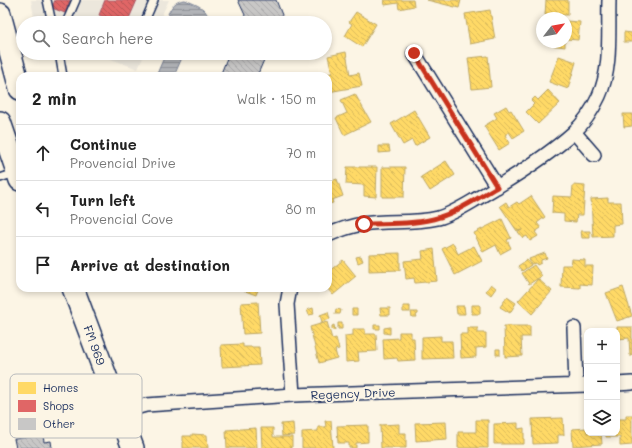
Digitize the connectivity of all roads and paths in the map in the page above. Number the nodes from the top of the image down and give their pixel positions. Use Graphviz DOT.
graph roads {
  1 [pos="47,0"];
  2 [pos="76,0"];
  3 [pos="154,0"];
  4 [pos="609,0"];
  5 [pos="0,14"];
  6 [pos="50,16"];
  7 [pos="69,16"];
  8 [pos="147,16"];
  9 [pos="414,53"];
  10 [pos="61,60"];
  11 [pos="63,72"];
  12 [pos="16,74"];
  13 [pos="574,132"];
  14 [pos="7,138"];
  15 [pos="594,155"];
  16 [pos="12,177"];
  17 [pos="497,187"];
  18 [pos="332,233"];
  19 [pos="75,292"];
  20 [pos="290,292"];
  21 [pos="574,328"];
  22 [pos="106,374"];
  23 [pos="632,383"];
  24 [pos="620,384"];
  25 [pos="581,385"];
  26 [pos="293,395"];
  27 [pos="142,406"];
  1 -- 6 [label="lane"];
  2 -- 7 [label="lane"];
  3 -- 8 [label="lane"];
  4 -- 13 [label="street"];
  5 -- 12 [label="main road"];
  9 -- 17 [label="street"];
  10 -- 11 [label="lane"];
  13 -- 15 [label="street"];
  13 -- 17 [label="street"];
  14 -- 16 [label="main road"];
  17 -- 18 [label="street"];
  19 -- 22 [label="main road, FM 969 / FM 969"];
  20 -- 26 [label="street"];
  21 -- 25 [label="street"];
  23 -- 24 [label="street"];
  25 -- 26 [label="street, Regency Drive"];
  26 -- 27 [label="street, Regency Drive"];
}
